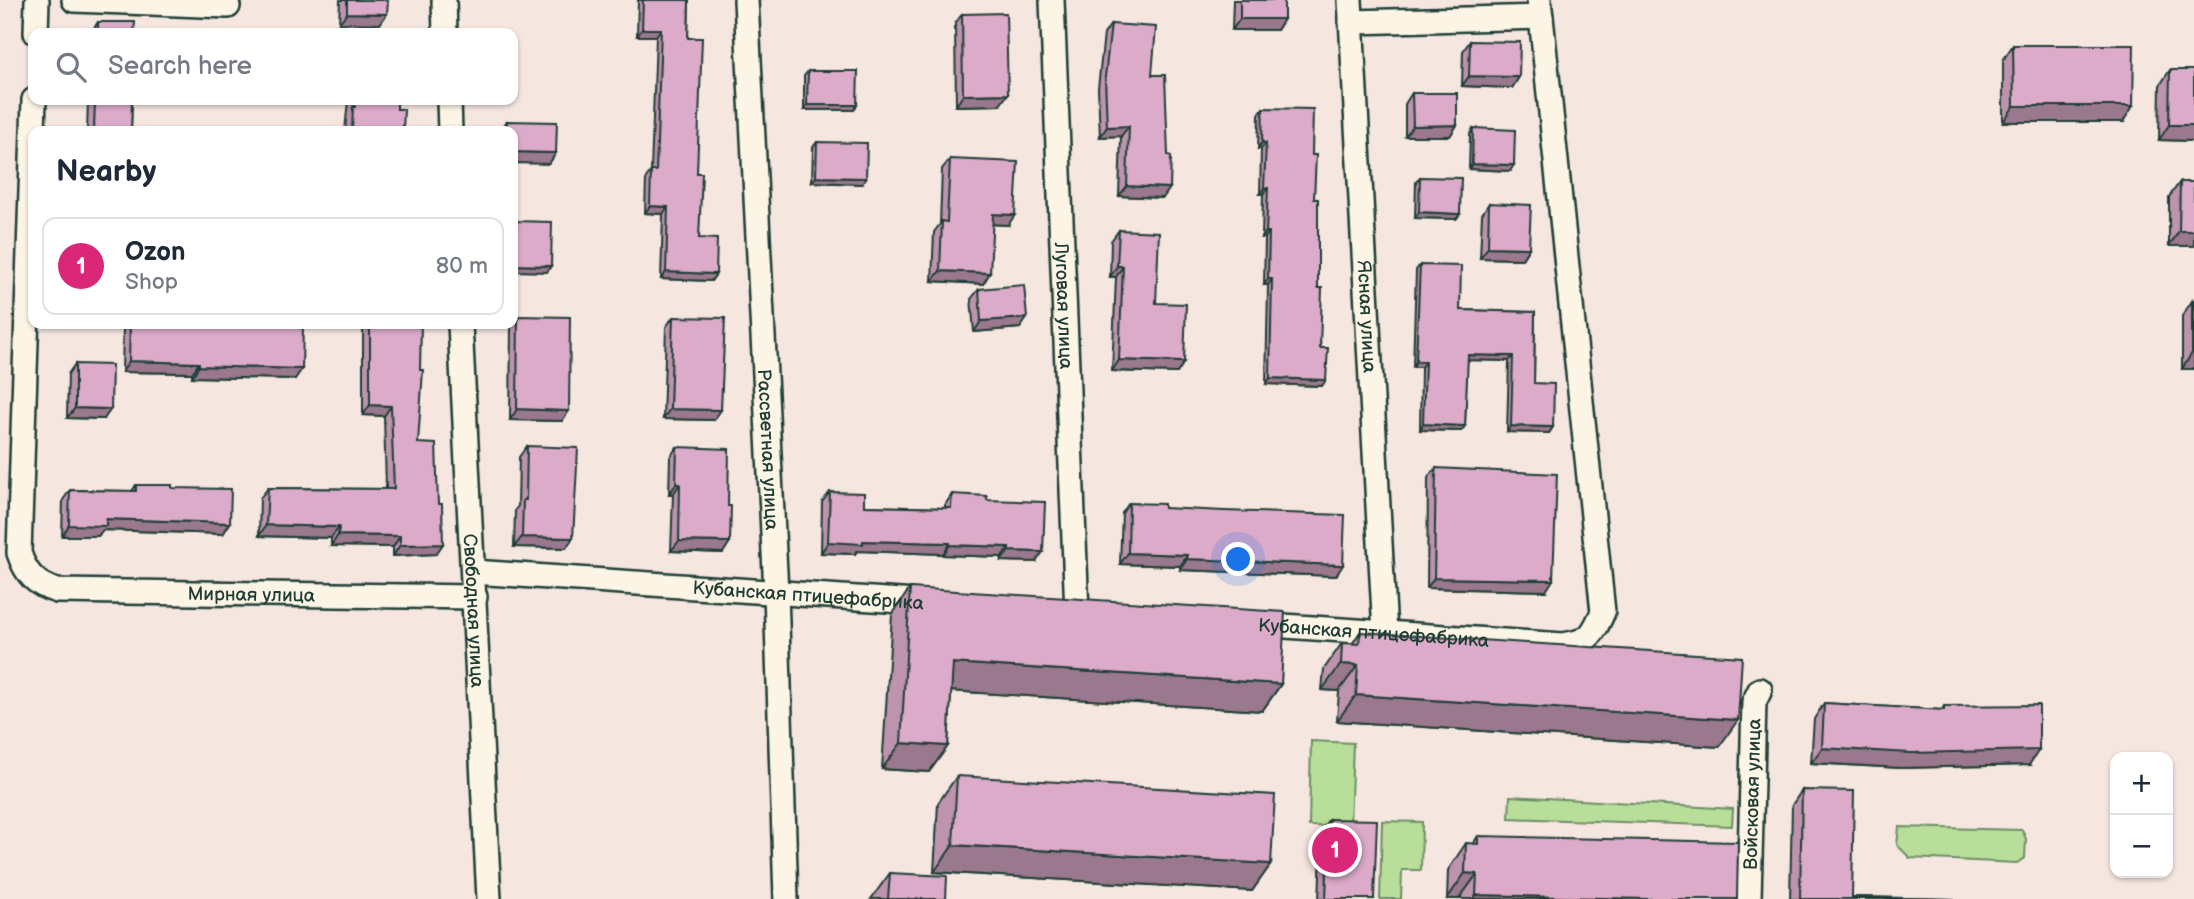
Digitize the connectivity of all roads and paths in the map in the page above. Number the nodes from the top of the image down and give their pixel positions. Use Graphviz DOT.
graph roads {
  1 [pos="37,0"];
  2 [pos="74,0"];
  3 [pos="444,0"];
  4 [pos="746,0"];
  5 [pos="1052,0"];
  6 [pos="228,6"];
  7 [pos="1540,8"];
  8 [pos="1350,11"];
  9 [pos="36,28"];
  10 [pos="446,28"];
  11 [pos="34,105"];
  12 [pos="449,105"];
  13 [pos="33,126"];
  14 [pos="450,126"];
  15 [pos="28,329"];
  16 [pos="460,329"];
  17 [pos="473,572"];
  18 [pos="776,593"];
  19 [pos="475,597"];
  20 [pos="954,604"];
  21 [pos="1049,611"];
  22 [pos="1077,612"];
  23 [pos="1104,614"];
  24 [pos="1238,623"];
  25 [pos="1385,633"];
  26 [pos="1760,690"];
  27 [pos="489,899"];
  28 [pos="786,899"];
  29 [pos="1749,899"];
  1 -- 9 [label="street"];
  2 -- 6 [label="street"];
  3 -- 10 [label="street"];
  4 -- 18 [label="street, Рассветная улица"];
  5 -- 22 [label="street, Луговая улица"];
  7 -- 8 [label="street"];
  7 -- 25 [label="street, Кубанская птицефабрика"];
  8 -- 25 [label="street, Ясная улица"];
  11 -- 13 [label="street"];
  12 -- 14 [label="street"];
  15 -- 19 [label="street, Мирная улица"];
  16 -- 17 [label="street, Свободная улица"];
  17 -- 18 [label="street, Кубанская птицефабрика"];
  17 -- 19 [label="street, Свободная улица"];
  18 -- 20 [label="street, Кубанская птицефабрика"];
  18 -- 28 [label="street, Рассветная улица"];
  19 -- 27 [label="street, Свободная улица"];
  21 -- 22 [label="street"];
  22 -- 23 [label="street"];
  24 -- 25 [label="street, Кубанская птицефабрика"];
  26 -- 29 [label="street, Войсковая улица"];
}
